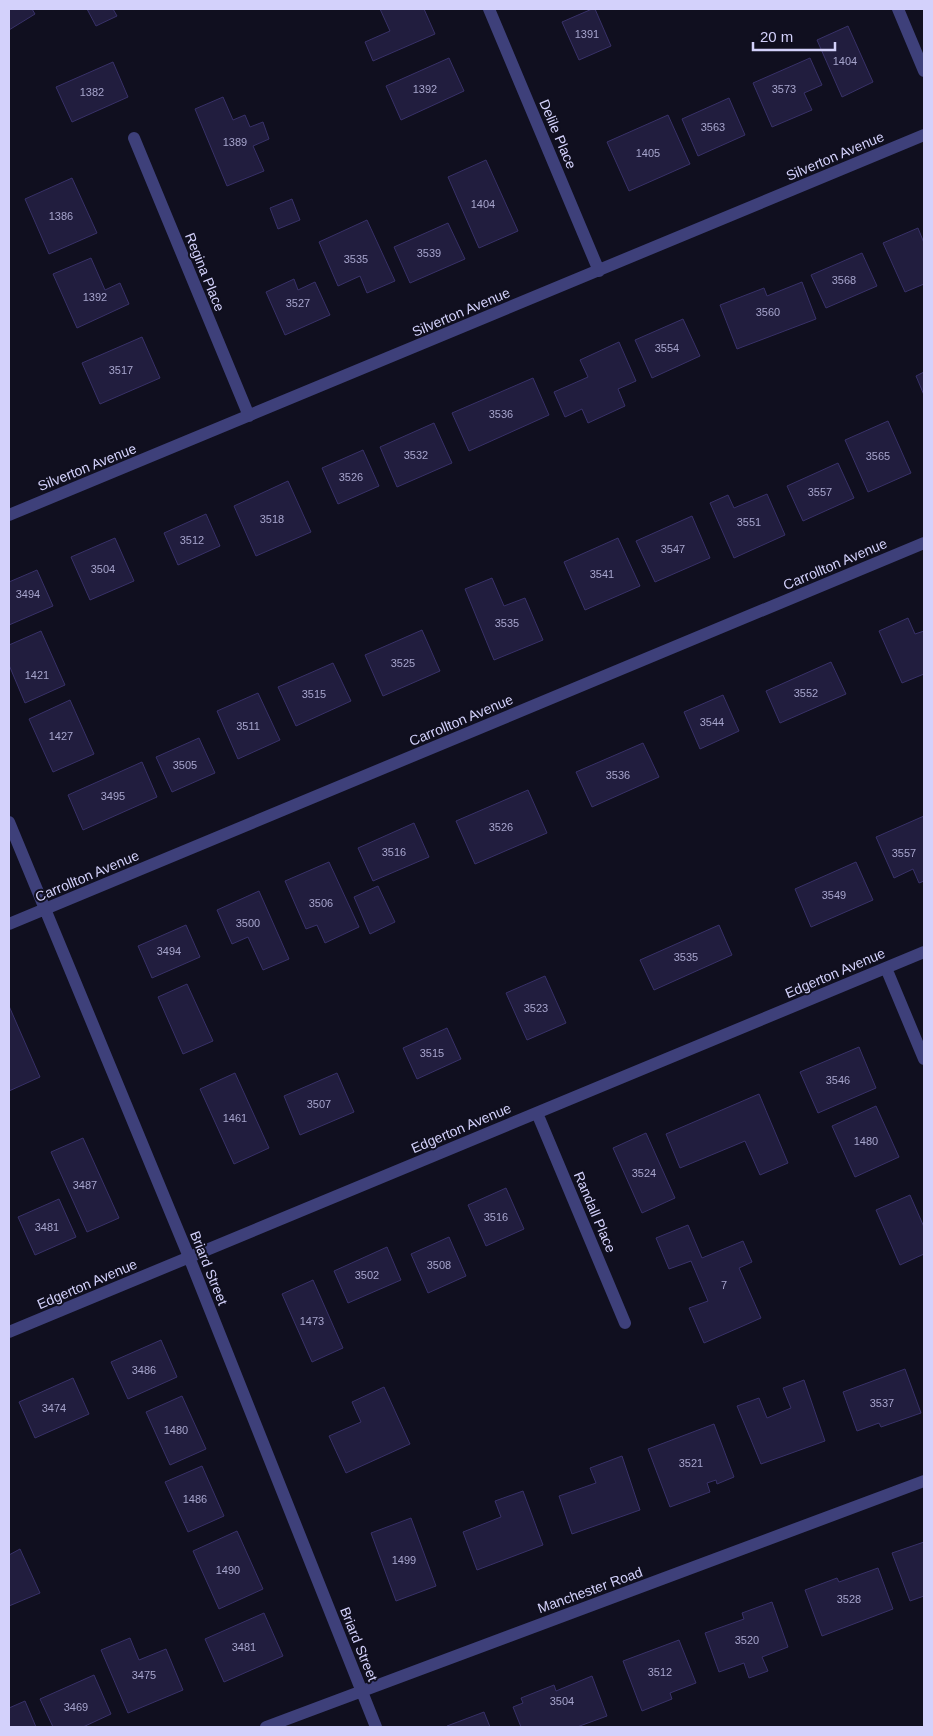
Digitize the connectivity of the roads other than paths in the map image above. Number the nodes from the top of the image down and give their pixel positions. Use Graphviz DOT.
graph roads {
  1 [pos="489,9"];
  2 [pos="898,9"];
  3 [pos="924,71"];
  4 [pos="924,134"];
  5 [pos="134,138"];
  6 [pos="599,271"];
  7 [pos="249,416"];
  8 [pos="9,515"];
  9 [pos="924,543"];
  10 [pos="9,822"];
  11 [pos="45,909"];
  12 [pos="9,924"];
  13 [pos="924,952"];
  14 [pos="886,968"];
  15 [pos="924,1059"];
  16 [pos="537,1113"];
  17 [pos="189,1257"];
  18 [pos="625,1323"];
  19 [pos="9,1332"];
  20 [pos="924,1481"];
  21 [pos="362,1691"];
  22 [pos="266,1727"];
  23 [pos="376,1727"];
  1 -- 6 [label="street, Delile Place"];
  2 -- 3 [label="street"];
  4 -- 6 [label="street, Silverton Avenue"];
  5 -- 7 [label="street, Regina Place"];
  6 -- 7 [label="street, Silverton Avenue"];
  7 -- 8 [label="street, Silverton Avenue"];
  9 -- 11 [label="street, Carrollton Avenue"];
  10 -- 11 [label="street, Briard Street"];
  11 -- 12 [label="street, Carrollton Avenue"];
  11 -- 17 [label="street, Briard Street"];
  13 -- 14 [label="street, Edgerton Avenue"];
  14 -- 15 [label="street"];
  14 -- 16 [label="street, Edgerton Avenue"];
  16 -- 17 [label="street, Edgerton Avenue"];
  16 -- 18 [label="street, Randall Place"];
  17 -- 19 [label="street, Edgerton Avenue"];
  17 -- 21 [label="street, Briard Street"];
  20 -- 21 [label="street, Manchester Road"];
  21 -- 22 [label="street, Manchester Road"];
  21 -- 23 [label="street, Briard Street"];
}
